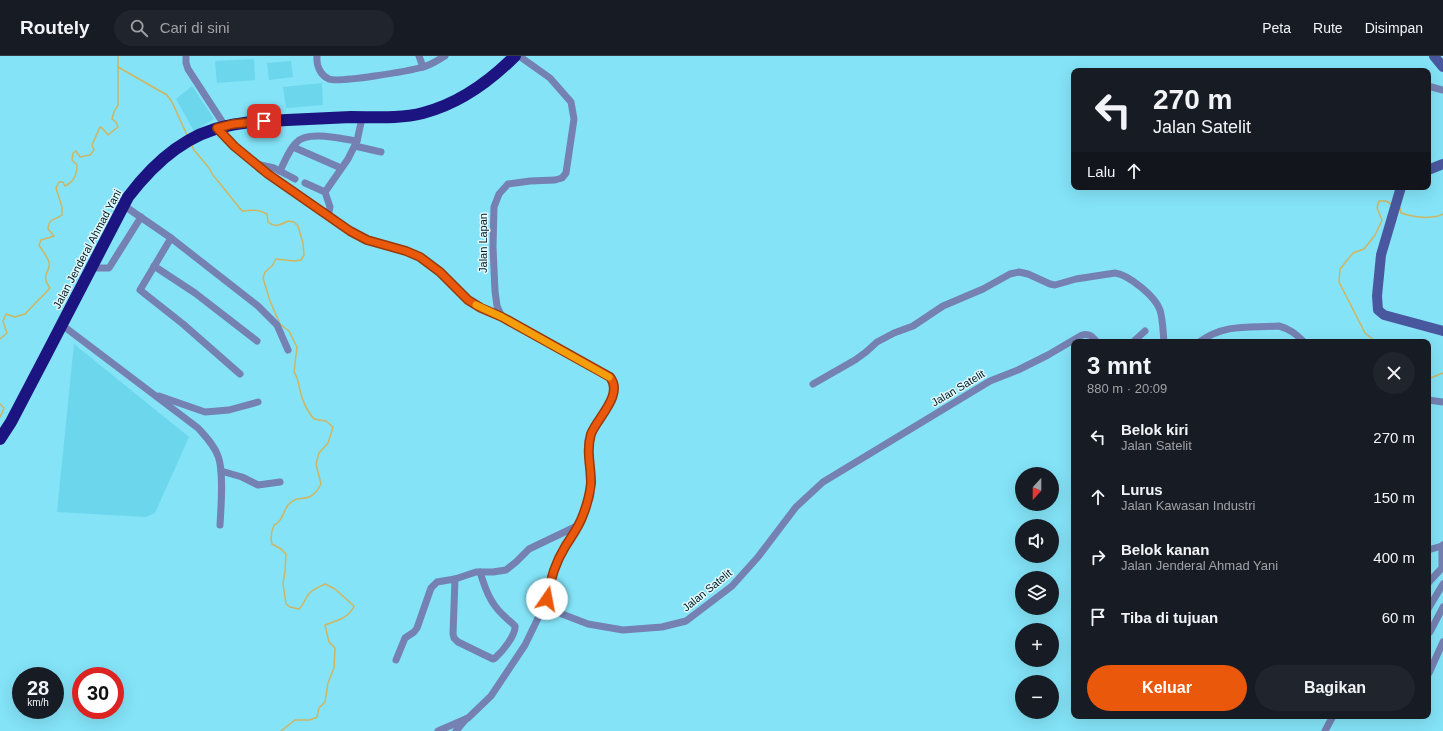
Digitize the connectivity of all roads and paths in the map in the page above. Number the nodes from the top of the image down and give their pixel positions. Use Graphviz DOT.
graph roads {
  1 [pos="186,56"];
  2 [pos="317,56"];
  3 [pos="419,56"];
  4 [pos="445,56"];
  5 [pos="515,56"];
  6 [pos="519,56"];
  7 [pos="1434,56"];
  8 [pos="424,67"];
  9 [pos="1443,67"];
  10 [pos="1431,87"];
  11 [pos="1443,90"];
  12 [pos="362,118"];
  13 [pos="221,127"];
  14 [pos="356,143"];
  15 [pos="293,146"];
  16 [pos="381,152"];
  17 [pos="255,164"];
  18 [pos="1443,164"];
  19 [pos="341,168"];
  20 [pos="1431,169"];
  21 [pos="280,171"];
  22 [pos="295,179"];
  23 [pos="305,183"];
  24 [pos="1400,190"];
  25 [pos="325,192"];
  26 [pos="123,205"];
  27 [pos="328,216"];
  28 [pos="141,217"];
  29 [pos="172,238"];
  30 [pos="154,266"];
  31 [pos="91,268"];
  32 [pos="502,317"];
  33 [pos="62,325"];
  34 [pos="1145,331"];
  35 [pos="1443,331"];
  36 [pos="1075,339"];
  37 [pos="1094,339"];
  38 [pos="1136,339"];
  39 [pos="1164,339"];
  40 [pos="1204,339"];
  41 [pos="1301,339"];
  42 [pos="257,341"];
  43 [pos="1071,341"];
  44 [pos="288,350"];
  45 [pos="240,374"];
  46 [pos="812,384"];
  47 [pos="154,395"];
  48 [pos="1431,400"];
  49 [pos="258,402"];
  50 [pos="1443,402"];
  51 [pos="0,438"];
  52 [pos="221,471"];
  53 [pos="280,482"];
  54 [pos="220,525"];
  55 [pos="578,526"];
  56 [pos="1442,545"];
  57 [pos="1431,549"];
  58 [pos="1442,570"];
  59 [pos="480,572"];
  60 [pos="455,579"];
  61 [pos="1431,580"];
  62 [pos="1443,584"];
  63 [pos="547,604"];
  64 [pos="1431,604"];
  65 [pos="1443,607"];
  66 [pos="1431,630"];
  67 [pos="1443,642"];
  68 [pos="396,660"];
  69 [pos="1431,668"];
  70 [pos="468,718"];
  71 [pos="1331,719"];
  72 [pos="438,731"];
  73 [pos="456,731"];
  74 [pos="1324,731"];
  1 -- 13 [label="street"];
  2 -- 8 [label="street"];
  3 -- 8 [label="street"];
  4 -- 8 [label="street"];
  5 -- 12 [label="highway, Jalan Jenderal Ahmad Yani"];
  6 -- 32 [label="street, Jalan Lapan"];
  7 -- 9 [label="street"];
  10 -- 11 [label="street"];
  12 -- 13 [label="highway, Jalan Jenderal Ahmad Yani"];
  12 -- 14 [label="street"];
  13 -- 17 [label="street"];
  13 -- 26 [label="highway, Jalan Jenderal Ahmad Yani"];
  14 -- 15 [label="street"];
  14 -- 16 [label="street"];
  14 -- 19 [label="street"];
  15 -- 19 [label="street"];
  15 -- 21 [label="street"];
  17 -- 21 [label="street"];
  17 -- 27 [label="street"];
  18 -- 20 [label="street"];
  19 -- 25 [label="street"];
  21 -- 22 [label="street"];
  23 -- 25 [label="street"];
  24 -- 35 [label="street"];
  25 -- 27 [label="street"];
  26 -- 28 [label="street"];
  26 -- 31 [label="highway, Jalan Jenderal Ahmad Yani"];
  27 -- 32 [label="street"];
  28 -- 29 [label="street"];
  28 -- 31 [label="street"];
  29 -- 30 [label="street"];
  29 -- 44 [label="street"];
  30 -- 42 [label="street"];
  30 -- 45 [label="street"];
  31 -- 33 [label="highway, Jalan Jenderal Ahmad Yani"];
  32 -- 55 [label="street"];
  33 -- 47 [label="street"];
  33 -- 51 [label="highway, Jalan Jenderal Ahmad Yani"];
  34 -- 38 [label="street"];
  36 -- 37 [label="street, Jalan Satelit"];
  39 -- 46 [label="street"];
  40 -- 41 [label="street"];
  43 -- 63 [label="street, Jalan Satelit"];
  47 -- 49 [label="street"];
  47 -- 52 [label="street"];
  48 -- 50 [label="street"];
  52 -- 53 [label="street"];
  52 -- 54 [label="street"];
  55 -- 59 [label="street"];
  55 -- 63 [label="street"];
  56 -- 57 [label="street"];
  56 -- 58 [label="street"];
  58 -- 61 [label="street"];
  59 -- 60 [label="street"];
  59 -- 60 [label="street"];
  60 -- 68 [label="street"];
  62 -- 64 [label="street"];
  63 -- 70 [label="street"];
  65 -- 66 [label="street"];
  67 -- 69 [label="street"];
  70 -- 72 [label="street"];
  70 -- 73 [label="street"];
  71 -- 74 [label="street"];
}
